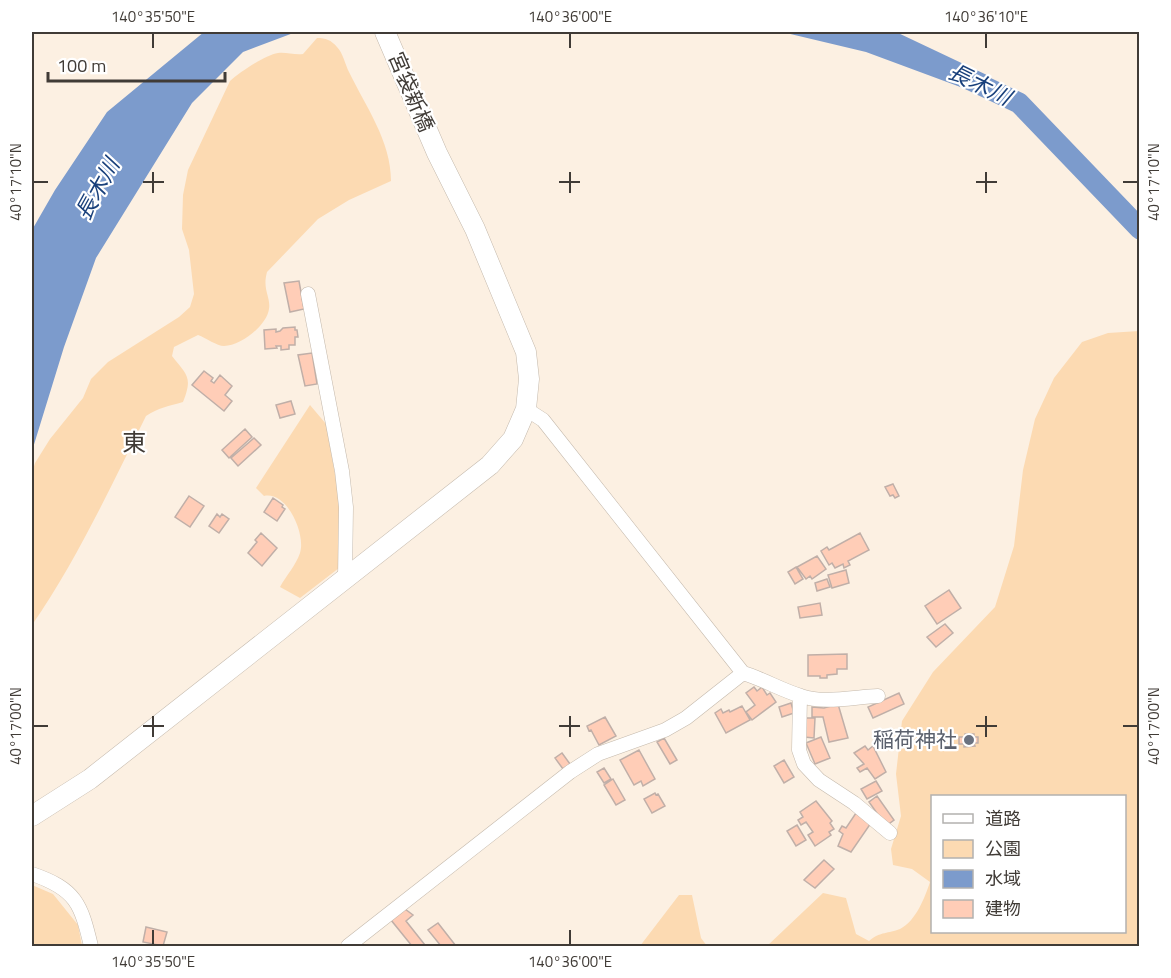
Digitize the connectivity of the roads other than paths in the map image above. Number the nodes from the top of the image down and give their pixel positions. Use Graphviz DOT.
graph roads {
  1 [pos="385,32"];
  2 [pos="308,294"];
  3 [pos="526,409"];
  4 [pos="345,579"];
  5 [pos="743,673"];
  6 [pos="800,696"];
  7 [pos="878,696"];
  8 [pos="32,816"];
  9 [pos="890,833"];
  10 [pos="32,874"];
  11 [pos="91,946"];
  12 [pos="348,946"];
  1 -- 3 [label="street, 宮袋新橋"];
  2 -- 4 [label="street"];
  3 -- 4 [label="street, 宮袋新橋"];
  3 -- 5 [label="street"];
  4 -- 8 [label="street, 宮袋新橋"];
  5 -- 6 [label="street"];
  5 -- 12 [label="street"];
  6 -- 7 [label="street"];
  6 -- 9 [label="street"];
  10 -- 11 [label="street"];
}
